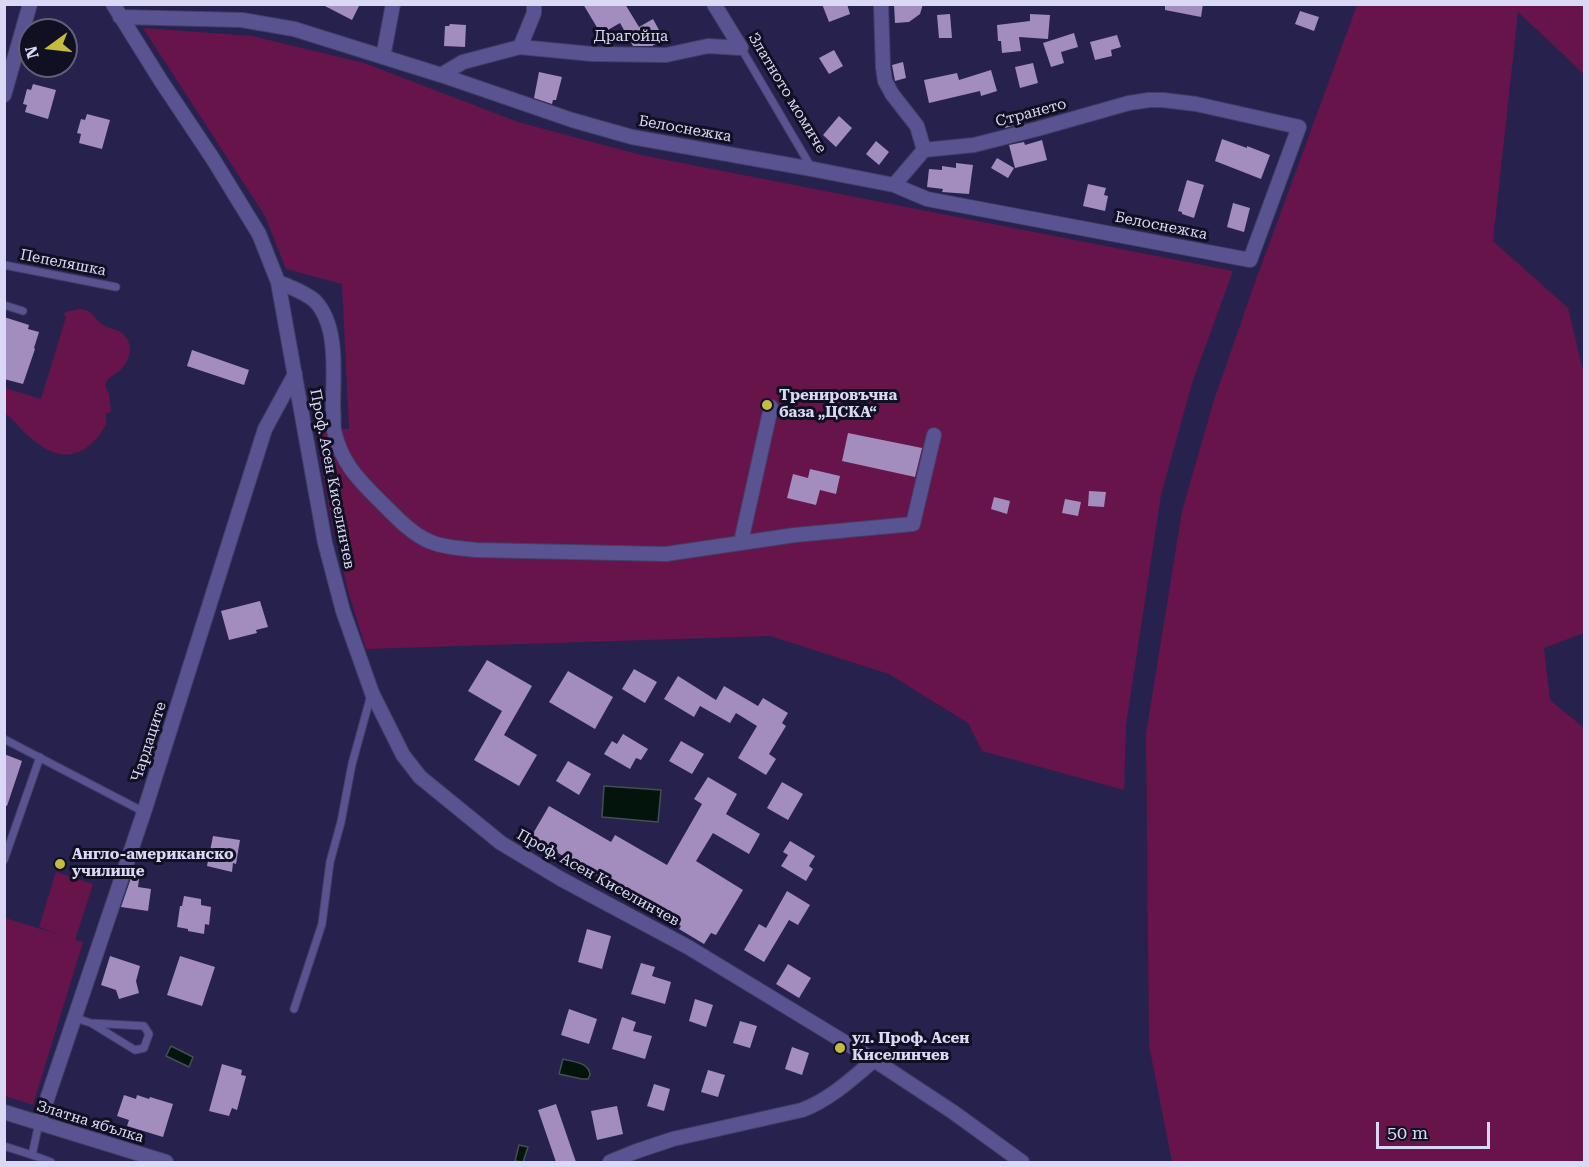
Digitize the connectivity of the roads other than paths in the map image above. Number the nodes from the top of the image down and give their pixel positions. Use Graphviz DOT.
graph roads {
  1 [pos="30,4"];
  2 [pos="393,4"];
  3 [pos="534,4"];
  4 [pos="714,4"];
  5 [pos="881,4"];
  6 [pos="117,11"];
  7 [pos="520,47"];
  8 [pos="741,48"];
  9 [pos="383,57"];
  10 [pos="441,75"];
  11 [pos="4,95"];
  12 [pos="924,150"];
  13 [pos="812,169"];
  14 [pos="894,185"];
  15 [pos="1251,260"];
  16 [pos="4,266"];
  17 [pos="278,282"];
  18 [pos="116,287"];
  19 [pos="4,305"];
  20 [pos="22,311"];
  21 [pos="295,374"];
  22 [pos="771,407"];
  23 [pos="934,435"];
  24 [pos="741,542"];
  25 [pos="372,693"];
  26 [pos="4,739"];
  27 [pos="40,757"];
  28 [pos="144,812"];
  29 [pos="4,860"];
  30 [pos="294,1009"];
  31 [pos="75,1018"];
  32 [pos="91,1023"];
  33 [pos="874,1060"];
  34 [pos="4,1112"];
  35 [pos="39,1123"];
  36 [pos="4,1146"];
  37 [pos="32,1155"];
  38 [pos="51,1162"];
  39 [pos="166,1162"];
  40 [pos="610,1162"];
  41 [pos="1022,1162"];
  1 -- 11 [label="street"];
  2 -- 9 [label="street"];
  3 -- 7 [label="street"];
  4 -- 8 [label="street, Златното момиче"];
  5 -- 12 [label="street"];
  6 -- 9 [label="street, Белоснежка"];
  6 -- 17 [label="street, Проф. Асен Киселинчев"];
  7 -- 8 [label="street, Драгойца"];
  7 -- 10 [label="street"];
  8 -- 13 [label="lane, Златното момиче"];
  9 -- 10 [label="street, Белоснежка"];
  10 -- 13 [label="street, Белоснежка"];
  12 -- 14 [label="street"];
  12 -- 15 [label="street, Странето"];
  13 -- 14 [label="street, Белоснежка"];
  14 -- 15 [label="street, Белоснежка"];
  16 -- 18 [label="lane, Пепеляшка"];
  17 -- 21 [label="street, Проф. Асен Киселинчев"];
  17 -- 24 [label="street"];
  19 -- 20 [label="lane"];
  21 -- 25 [label="street, Проф. Асен Киселинчев"];
  21 -- 28 [label="street, Чардаците"];
  22 -- 24 [label="street"];
  23 -- 24 [label="street"];
  25 -- 30 [label="lane"];
  25 -- 33 [label="street, Проф. Асен Киселинчев"];
  26 -- 27 [label="lane"];
  27 -- 28 [label="lane"];
  27 -- 29 [label="lane"];
  28 -- 31 [label="street, Чардаците"];
  31 -- 32 [label="lane"];
  31 -- 35 [label="street, Чардаците"];
  32 -- 32 [label="lane"];
  33 -- 40 [label="street"];
  33 -- 41 [label="street, Проф. Асен Киселинчев"];
  34 -- 35 [label="street, Златна ябълка"];
  35 -- 37 [label="lane"];
  35 -- 39 [label="street, Златна ябълка"];
  36 -- 37 [label="lane"];
  37 -- 38 [label="lane"];
}
